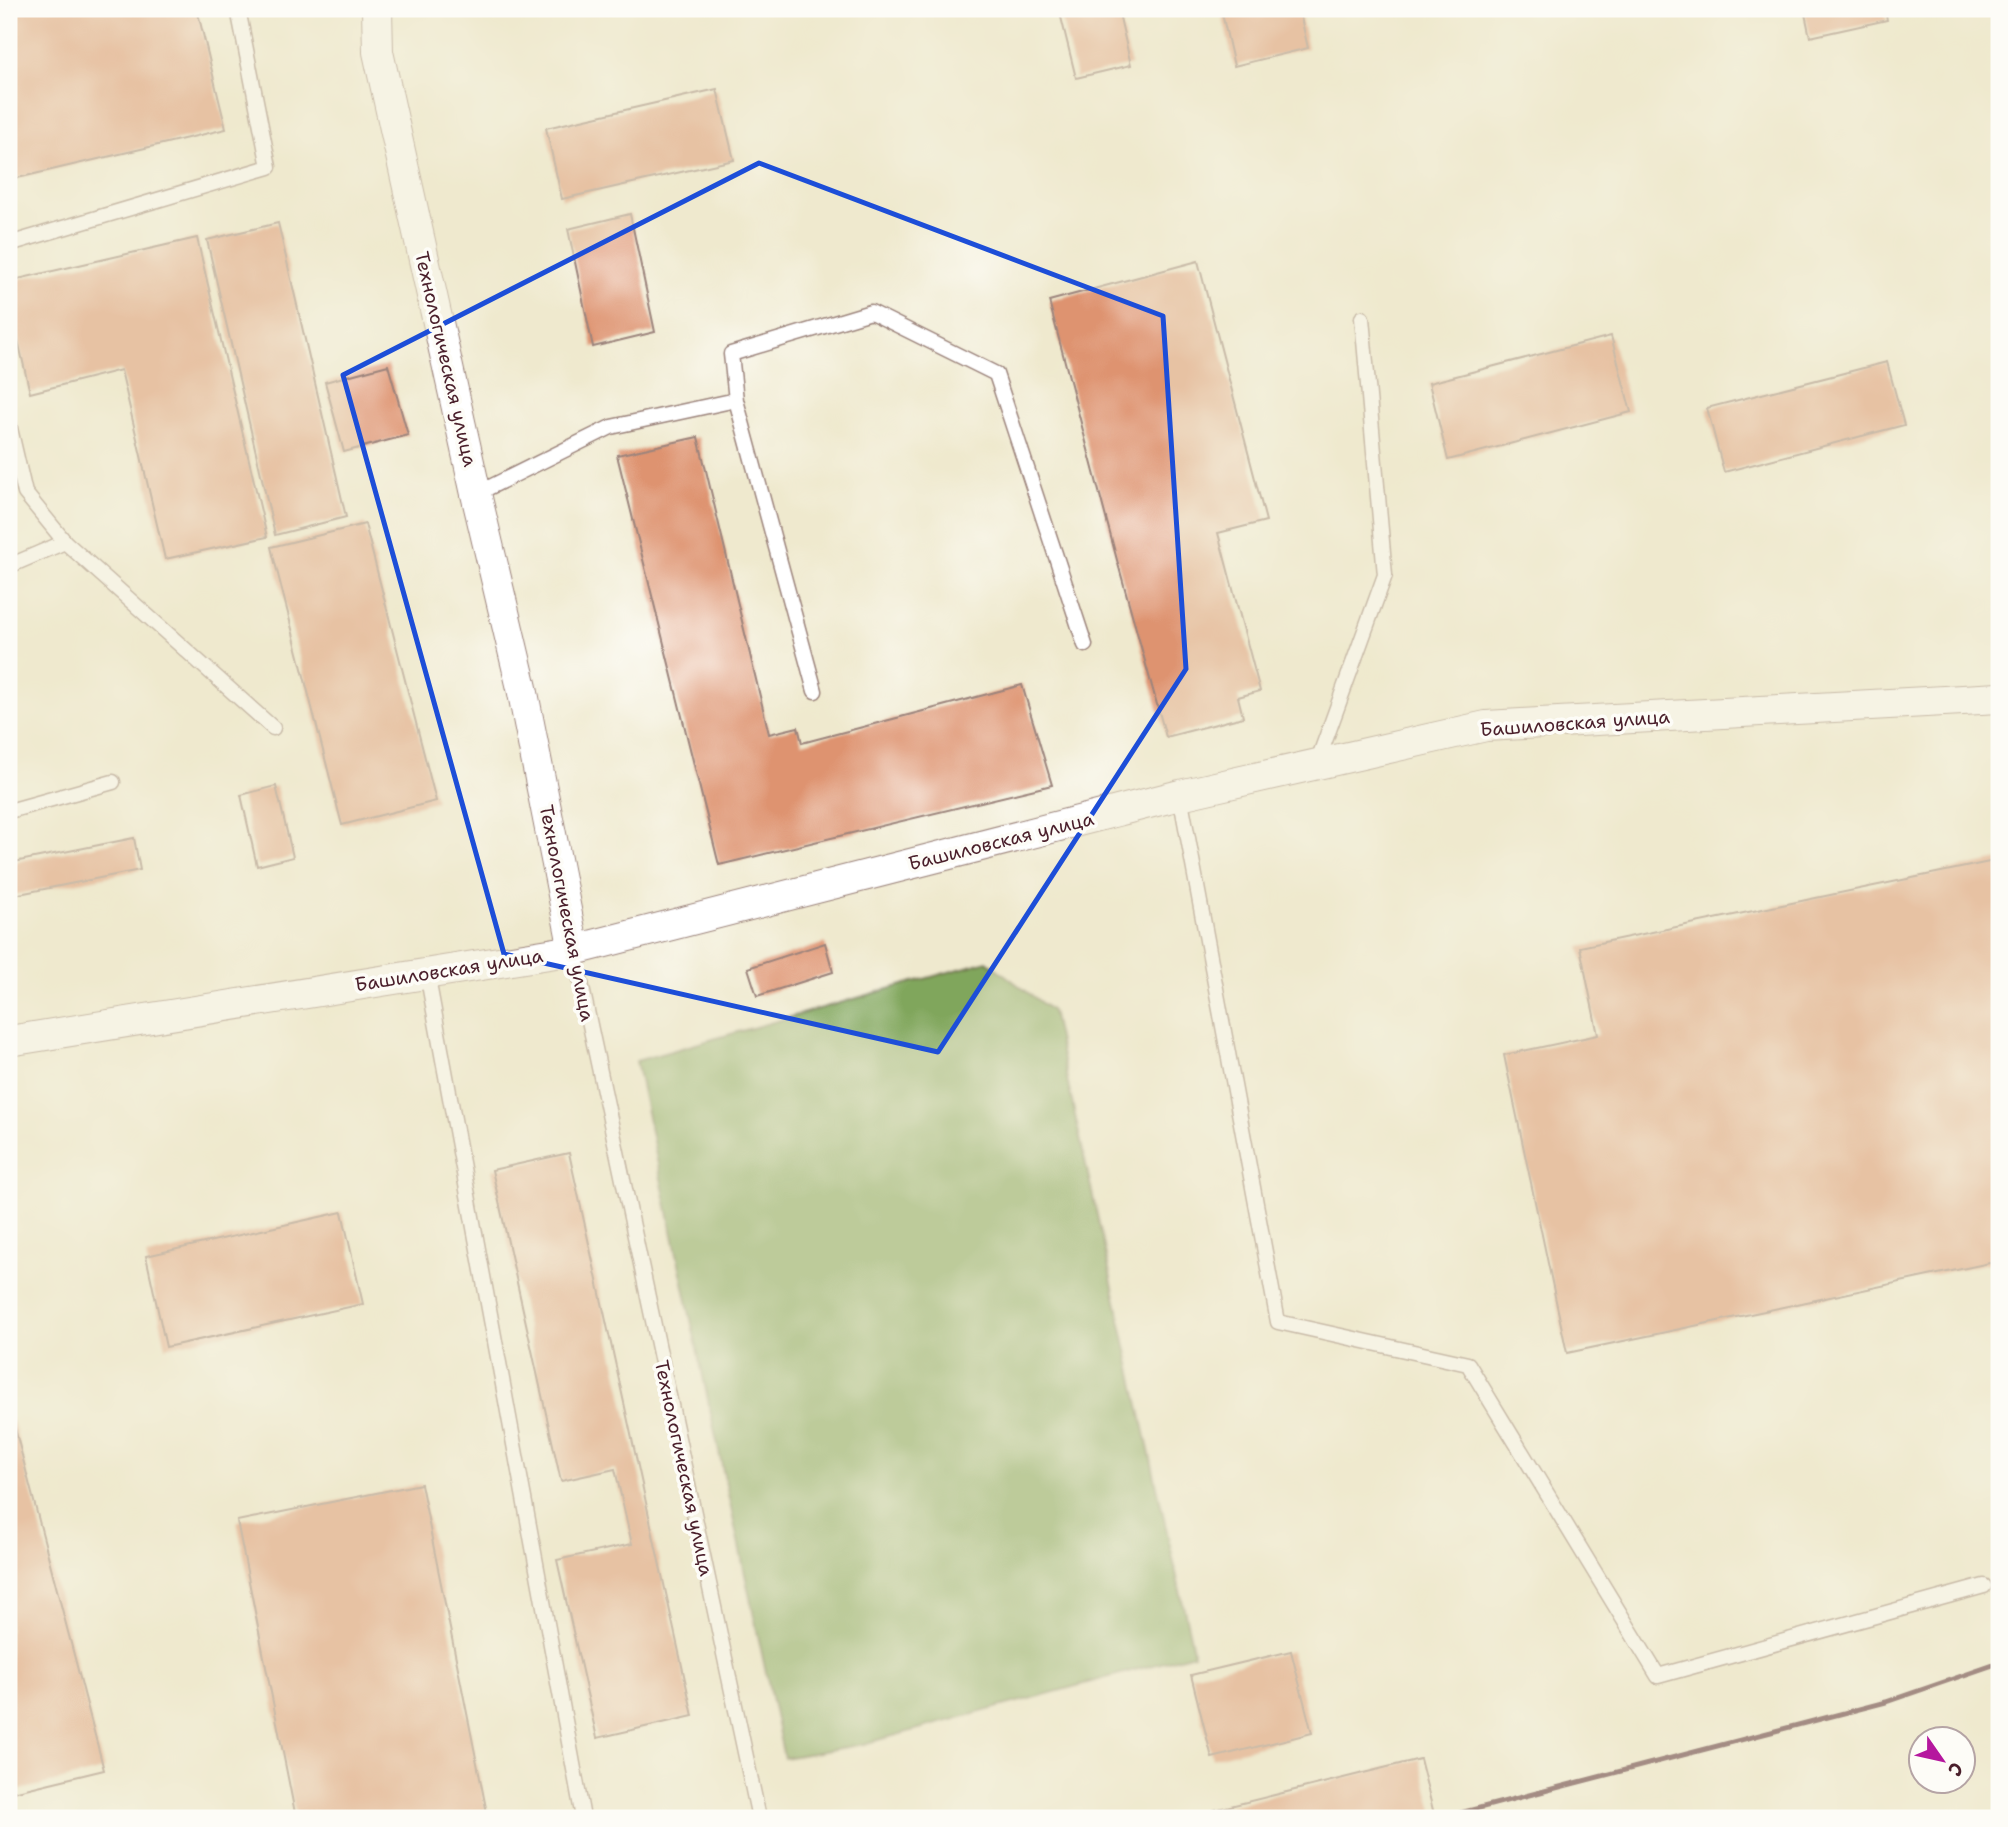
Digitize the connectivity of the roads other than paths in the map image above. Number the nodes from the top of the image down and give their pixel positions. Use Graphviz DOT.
graph roads {
  1 [pos="238,9"];
  2 [pos="377,9"];
  3 [pos="9,244"];
  4 [pos="1362,318"];
  5 [pos="736,400"];
  6 [pos="9,424"];
  7 [pos="476,494"];
  8 [pos="65,542"];
  9 [pos="9,566"];
  10 [pos="1085,645"];
  11 [pos="814,691"];
  12 [pos="1999,698"];
  13 [pos="272,728"];
  14 [pos="1317,764"];
  15 [pos="113,782"];
  16 [pos="1180,795"];
  17 [pos="9,811"];
  18 [pos="574,950"];
  19 [pos="427,973"];
  20 [pos="9,1041"];
  21 [pos="1984,1586"];
  22 [pos="583,1818"];
  23 [pos="759,1818"];
  1 -- 3 [label="lane"];
  2 -- 7 [label="street, Технологическая улица"];
  4 -- 14 [label="lane"];
  5 -- 7 [label="lane"];
  5 -- 10 [label="lane"];
  5 -- 11 [label="lane"];
  6 -- 8 [label="lane"];
  7 -- 18 [label="street, Технологическая улица"];
  8 -- 9 [label="lane"];
  8 -- 13 [label="lane"];
  12 -- 14 [label="street, Башиловская улица"];
  14 -- 16 [label="street, Башиловская улица"];
  15 -- 17 [label="lane"];
  16 -- 18 [label="street, Башиловская улица"];
  16 -- 21 [label="lane"];
  18 -- 19 [label="street, Башиловская улица"];
  18 -- 23 [label="lane, Технологическая улица"];
  19 -- 20 [label="street, Башиловская улица"];
  19 -- 22 [label="lane"];
}
